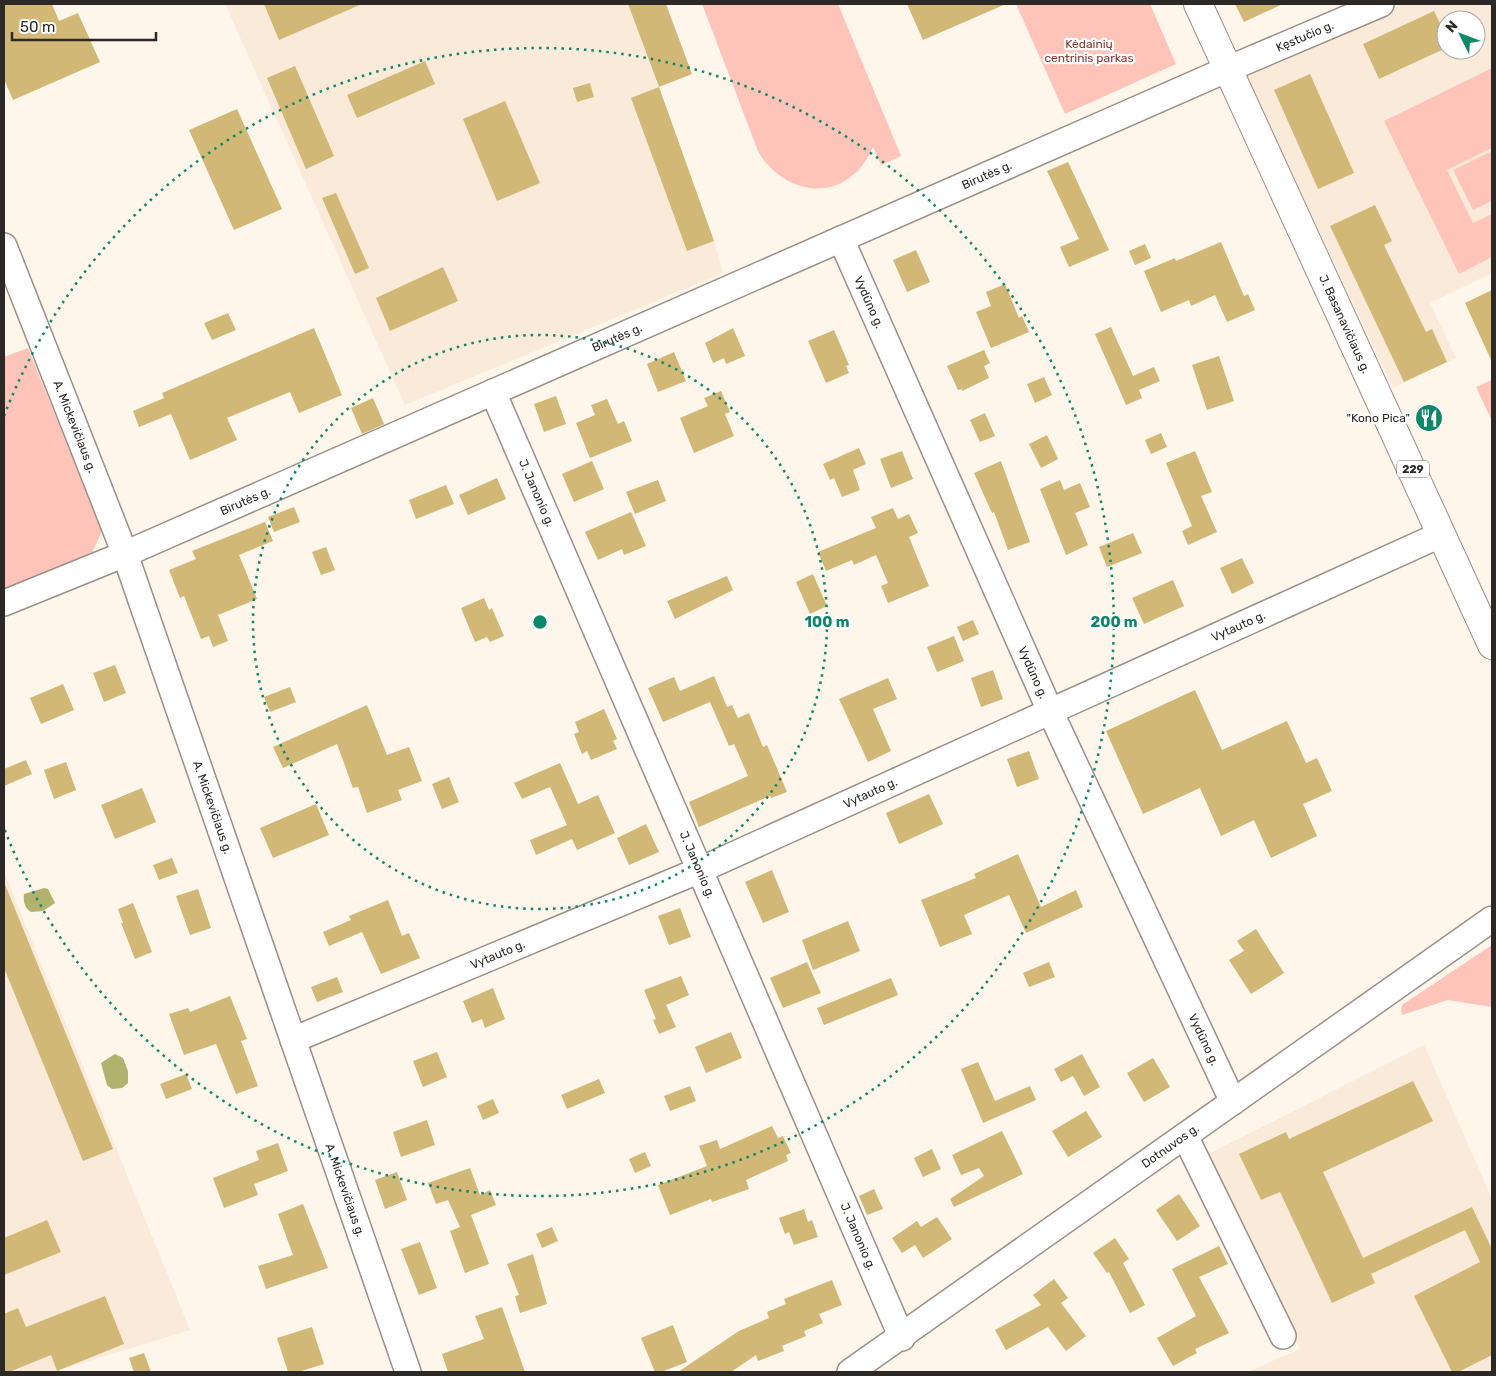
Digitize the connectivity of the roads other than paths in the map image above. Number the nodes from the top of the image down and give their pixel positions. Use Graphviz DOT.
graph roads {
  1 [pos="1198,4"];
  2 [pos="1381,4"];
  3 [pos="1228,69"];
  4 [pos="841,239"];
  5 [pos="4,246"];
  6 [pos="493,392"];
  7 [pos="1442,534"];
  8 [pos="125,554"];
  9 [pos="4,602"];
  10 [pos="1492,645"];
  11 [pos="1050,711"];
  12 [pos="700,870"];
  13 [pos="1492,920"];
  14 [pos="293,1040"];
  15 [pos="1233,1102"];
  16 [pos="1185,1136"];
  17 [pos="1283,1336"];
  18 [pos="902,1338"];
  19 [pos="408,1372"];
  20 [pos="850,1372"];
  1 -- 3 [label="main road, J. Basanavičiaus g. / 229"];
  2 -- 3 [label="street, Kęstučio g."];
  3 -- 4 [label="street, Birutės g."];
  3 -- 7 [label="main road, J. Basanavičiaus g. / 229"];
  4 -- 6 [label="street, Birutės g."];
  4 -- 11 [label="street, Vydūno g."];
  5 -- 8 [label="street, A. Mickevičiaus g."];
  6 -- 8 [label="street, Birutės g."];
  6 -- 12 [label="street, J. Janonio g."];
  7 -- 10 [label="main road, J. Basanavičiaus g. / 229"];
  7 -- 11 [label="street, Vytauto g."];
  8 -- 9 [label="street, Birutės g."];
  8 -- 14 [label="street, A. Mickevičiaus g."];
  11 -- 12 [label="street, Vytauto g."];
  11 -- 15 [label="street, Vydūno g."];
  12 -- 14 [label="street, Vytauto g."];
  12 -- 18 [label="street, J. Janonio g."];
  13 -- 15 [label="street, Dotnuvos g."];
  14 -- 19 [label="street, A. Mickevičiaus g."];
  15 -- 16 [label="street, Dotnuvos g."];
  16 -- 17 [label="street"];
  16 -- 18 [label="street, Dotnuvos g."];
  18 -- 20 [label="street, Dotnuvos g."];
}
